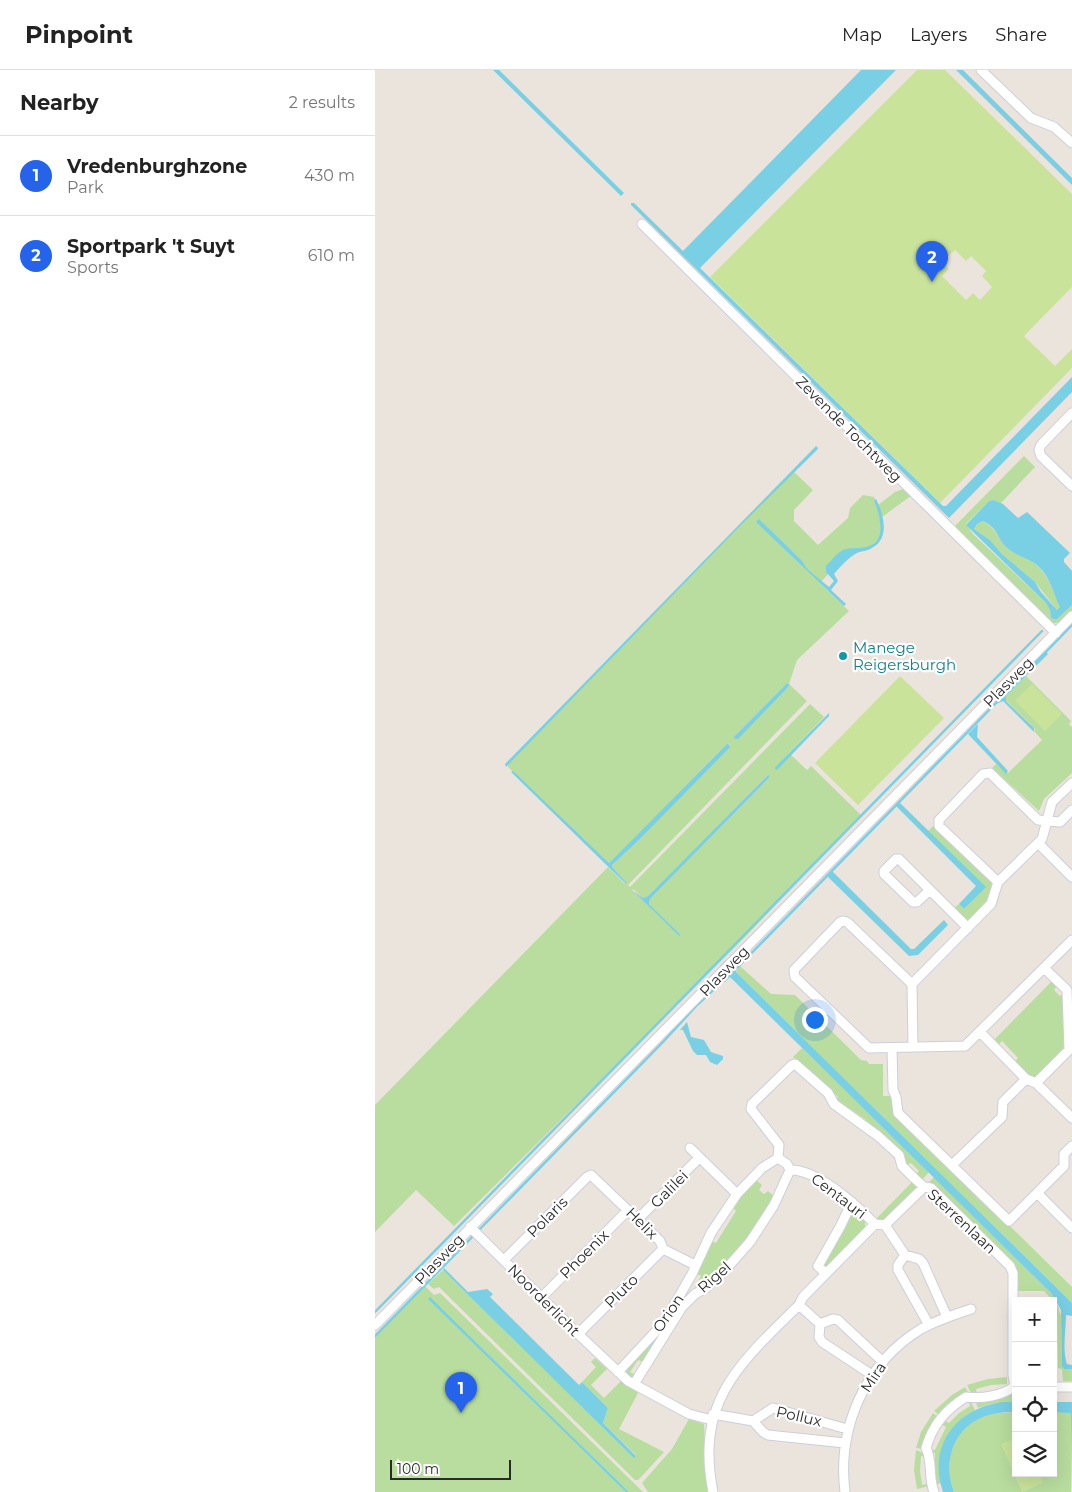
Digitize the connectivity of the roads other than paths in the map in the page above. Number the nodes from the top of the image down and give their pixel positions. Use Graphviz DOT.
graph roads {
  1 [pos="981,70"];
  2 [pos="1072,143"];
  3 [pos="642,224"];
  4 [pos="1072,413"];
  5 [pos="1072,486"];
  6 [pos="1072,616"];
  7 [pos="1056,633"];
  8 [pos="1072,783"];
  9 [pos="1072,810"];
  10 [pos="1047,821"];
  11 [pos="1038,843"];
  12 [pos="1072,877"];
  13 [pos="998,882"];
  14 [pos="930,890"];
  15 [pos="968,928"];
  16 [pos="1072,940"];
  17 [pos="1044,968"];
  18 [pos="912,984"];
  19 [pos="981,1032"];
  20 [pos="892,1048"];
  21 [pos="913,1048"];
  22 [pos="1026,1079"];
  23 [pos="1035,1083"];
  24 [pos="1072,1118"];
  25 [pos="1072,1146"];
  26 [pos="690,1148"];
  27 [pos="699,1158"];
  28 [pos="778,1158"];
  29 [pos="952,1165"];
  30 [pos="790,1170"];
  31 [pos="591,1175"];
  32 [pos="924,1187"];
  33 [pos="1037,1193"];
  34 [pos="737,1194"];
  35 [pos="852,1202"];
  36 [pos="628,1210"];
  37 [pos="638,1219"];
  38 [pos="875,1224"];
  39 [pos="885,1225"];
  40 [pos="470,1227"];
  41 [pos="1072,1228"];
  42 [pos="663,1249"];
  43 [pos="905,1255"];
  44 [pos="505,1260"];
  45 [pos="695,1265"];
  46 [pos="826,1274"];
  47 [pos="541,1298"];
  48 [pos="799,1305"];
  49 [pos="971,1310"];
  50 [pos="947,1317"];
  51 [pos="820,1324"];
  52 [pos="375,1325"];
  53 [pos="929,1325"];
  54 [pos="578,1334"];
  55 [pos="1013,1342"];
  56 [pos="883,1362"];
  57 [pos="618,1372"];
  58 [pos="872,1375"];
  59 [pos="635,1384"];
  60 [pos="1014,1387"];
  61 [pos="1057,1387"];
  62 [pos="1072,1387"];
  63 [pos="712,1417"];
  64 [pos="753,1421"];
  65 [pos="847,1429"];
  66 [pos="845,1444"];
  67 [pos="713,1492"];
  68 [pos="845,1492"];
  69 [pos="934,1492"];
  1 -- 2 [label="street"];
  3 -- 7 [label="street, Zevende Tochtweg"];
  4 -- 5 [label="street"];
  6 -- 7 [label="street, Plasweg"];
  7 -- 40 [label="street, Plasweg"];
  8 -- 10 [label="street"];
  9 -- 10 [label="street"];
  10 -- 11 [label="street"];
  10 -- 13 [label="street"];
  11 -- 12 [label="street"];
  11 -- 13 [label="street"];
  13 -- 15 [label="street"];
  14 -- 14 [label="street"];
  14 -- 15 [label="street"];
  15 -- 18 [label="street"];
  16 -- 17 [label="street"];
  17 -- 19 [label="street"];
  17 -- 23 [label="street"];
  18 -- 20 [label="street"];
  18 -- 21 [label="street"];
  19 -- 21 [label="street"];
  19 -- 22 [label="street"];
  20 -- 21 [label="street"];
  20 -- 29 [label="street"];
  22 -- 23 [label="street"];
  22 -- 29 [label="street"];
  23 -- 24 [label="street"];
  25 -- 33 [label="street"];
  26 -- 27 [label="street"];
  27 -- 34 [label="street"];
  27 -- 37 [label="street, Galilei"];
  28 -- 30 [label="street, Centauri"];
  28 -- 32 [label="street, Centauri"];
  28 -- 34 [label="street"];
  29 -- 33 [label="street"];
  30 -- 35 [label="street, Centauri"];
  30 -- 59 [label="street, Rigel"];
  31 -- 36 [label="street, Helix"];
  31 -- 44 [label="street, Polaris"];
  32 -- 39 [label="street, Sterrenlaan"];
  32 -- 55 [label="street, Sterrenlaan"];
  33 -- 41 [label="street"];
  34 -- 45 [label="street, Orion"];
  35 -- 38 [label="street, Centauri"];
  35 -- 46 [label="street"];
  36 -- 37 [label="street, Helix"];
  36 -- 47 [label="street, Phoenix"];
  37 -- 42 [label="street, Helix"];
  38 -- 39 [label="street"];
  38 -- 46 [label="street"];
  39 -- 43 [label="street"];
  40 -- 44 [label="street, Noorderlicht"];
  40 -- 52 [label="street, Plasweg"];
  42 -- 45 [label="street, Helix"];
  42 -- 54 [label="street, Pluto"];
  43 -- 50 [label="street"];
  43 -- 53 [label="street"];
  44 -- 47 [label="street, Noorderlicht"];
  45 -- 57 [label="street, Orion"];
  46 -- 48 [label="street"];
  47 -- 54 [label="street, Noorderlicht"];
  48 -- 51 [label="street"];
  48 -- 63 [label="street"];
  49 -- 50 [label="street, Mira"];
  50 -- 53 [label="street, Mira"];
  51 -- 56 [label="street"];
  51 -- 58 [label="street"];
  53 -- 56 [label="street, Mira"];
  54 -- 57 [label="street, Noorderlicht"];
  56 -- 58 [label="street, Mira"];
  57 -- 59 [label="street"];
  58 -- 65 [label="street, Mira"];
  59 -- 63 [label="street"];
  60 -- 69 [label="street"];
  61 -- 62 [label="street"];
  63 -- 64 [label="street, Pollux"];
  63 -- 67 [label="street"];
  64 -- 65 [label="street, Pollux"];
  64 -- 66 [label="street, Pollux"];
  65 -- 66 [label="street, Mira"];
  66 -- 68 [label="street, Mira"];
}
